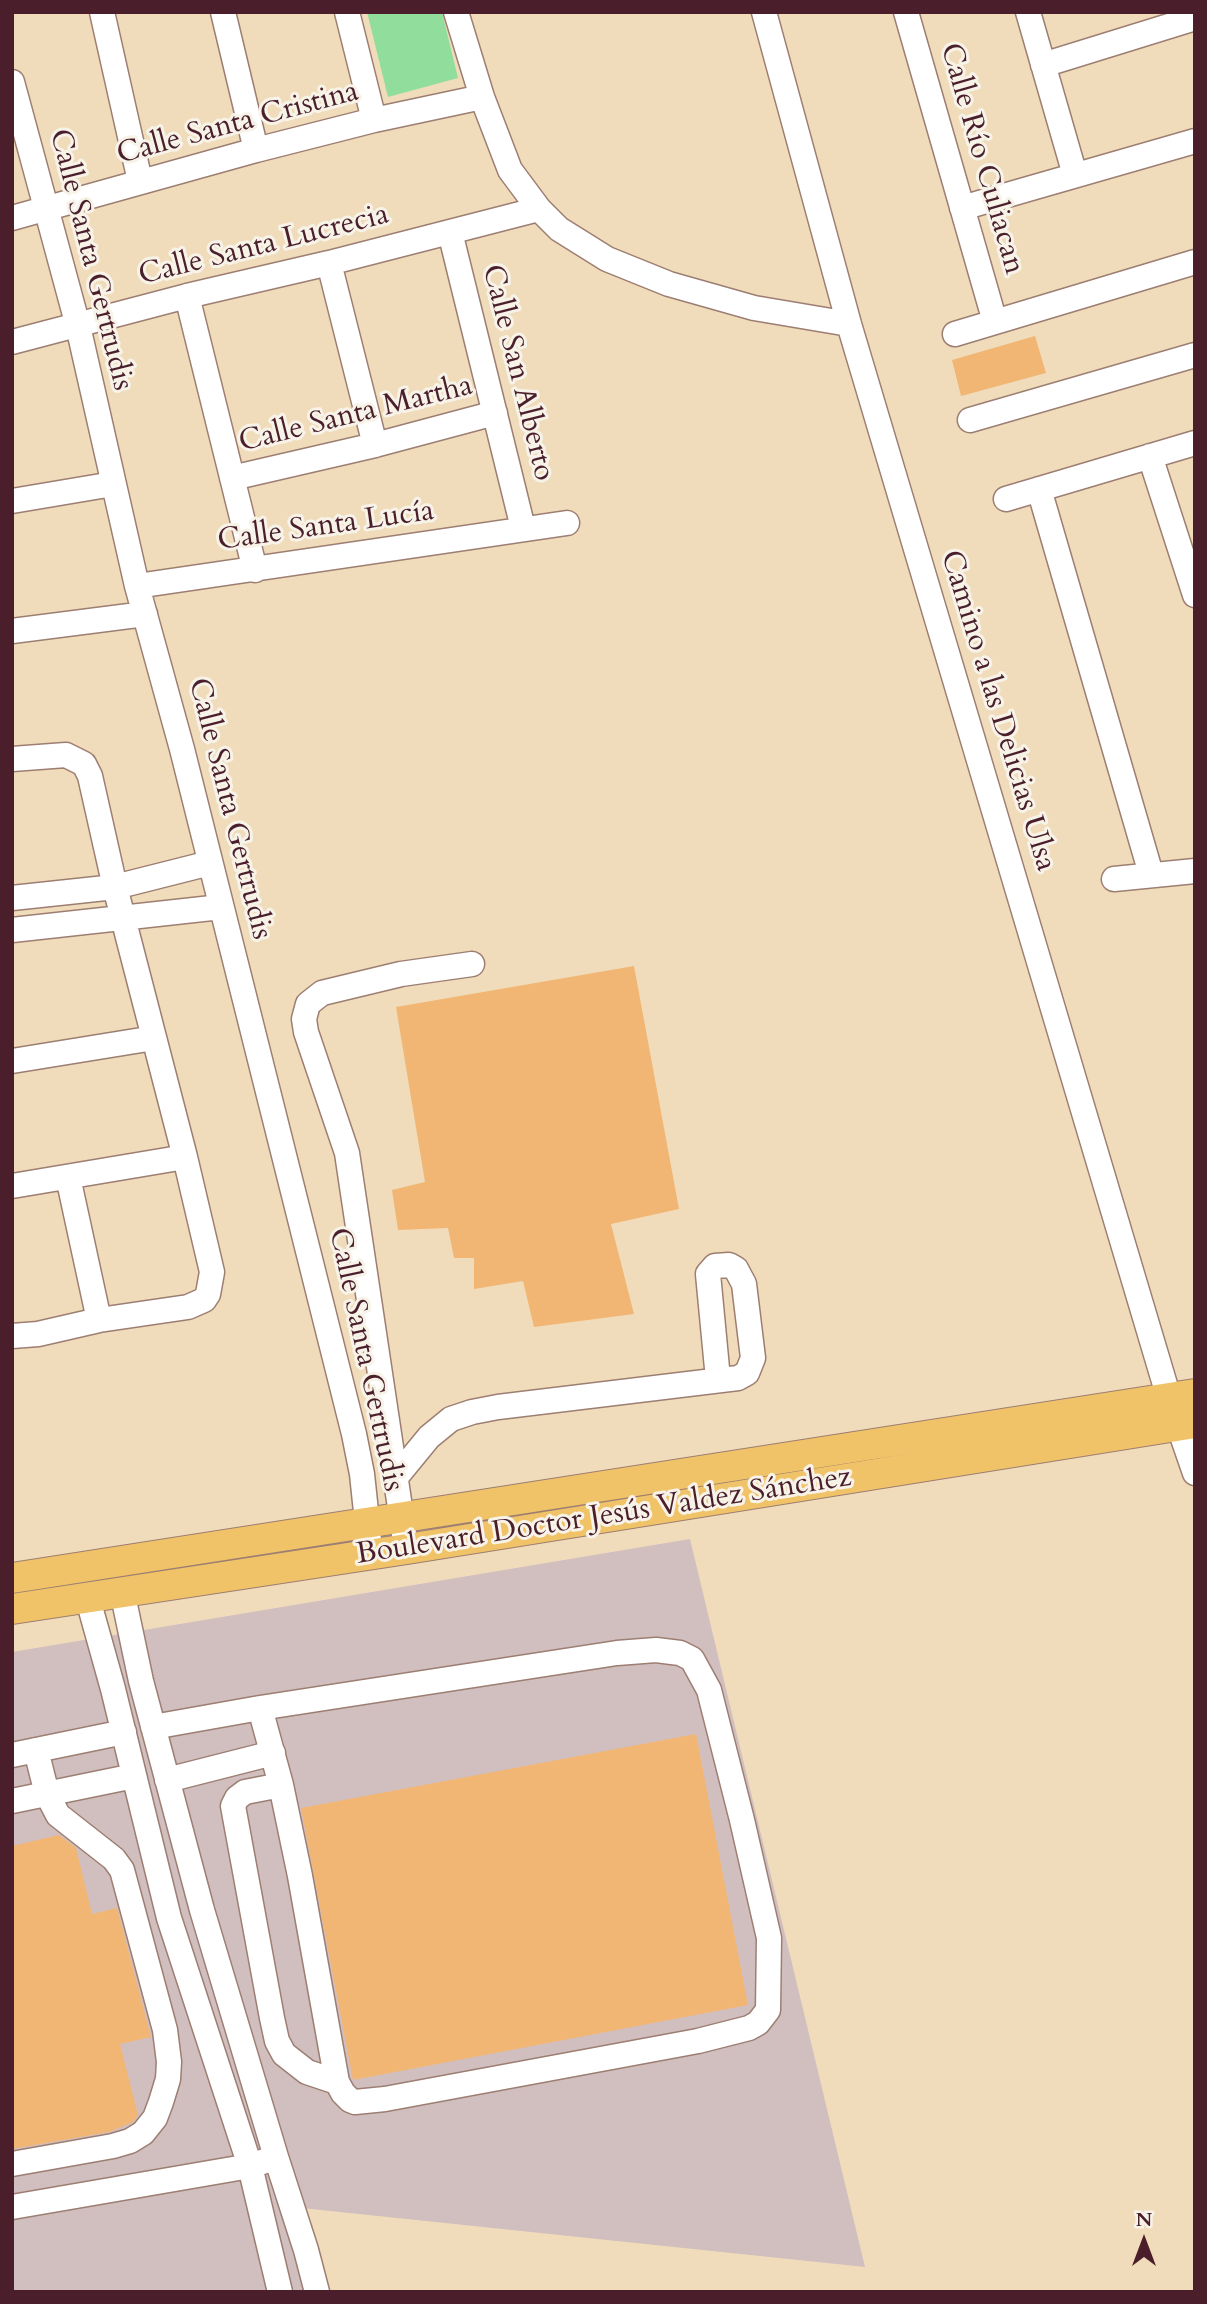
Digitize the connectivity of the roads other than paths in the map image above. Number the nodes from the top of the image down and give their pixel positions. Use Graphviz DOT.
graph roads {
  1 [pos="102,12"];
  2 [pos="223,12"];
  3 [pos="347,12"];
  4 [pos="456,12"];
  5 [pos="764,12"];
  6 [pos="906,12"];
  7 [pos="1028,12"];
  8 [pos="1195,18"];
  9 [pos="1158,20"];
  10 [pos="1043,65"];
  11 [pos="14,94"];
  12 [pos="482,97"];
  13 [pos="374,120"];
  14 [pos="1195,141"];
  15 [pos="256,150"];
  16 [pos="1075,175"];
  17 [pos="140,181"];
  18 [pos="962,208"];
  19 [pos="46,209"];
  20 [pos="538,209"];
  21 [pos="12,218"];
  22 [pos="450,232"];
  23 [pos="1195,262"];
  24 [pos="329,263"];
  25 [pos="187,296"];
  26 [pos="995,322"];
  27 [pos="849,324"];
  28 [pos="78,326"];
  29 [pos="955,334"];
  30 [pos="12,342"];
  31 [pos="1195,355"];
  32 [pos="495,413"];
  33 [pos="970,420"];
  34 [pos="1195,443"];
  35 [pos="375,445"];
  36 [pos="1150,456"];
  37 [pos="232,478"];
  38 [pos="113,484"];
  39 [pos="1039,489"];
  40 [pos="1006,499"];
  41 [pos="12,501"];
  42 [pos="567,523"];
  43 [pos="523,528"];
  44 [pos="256,570"];
  45 [pos="1193,579"];
  46 [pos="137,586"];
  47 [pos="145,614"];
  48 [pos="12,631"];
  49 [pos="12,759"];
  50 [pos="210,863"];
  51 [pos="1195,871"];
  52 [pos="1151,874"];
  53 [pos="1114,879"];
  54 [pos="114,887"];
  55 [pos="12,898"];
  56 [pos="221,907"];
  57 [pos="122,918"];
  58 [pos="12,930"];
  59 [pos="472,964"];
  60 [pos="154,1038"];
  61 [pos="12,1061"];
  62 [pos="185,1157"];
  63 [pos="68,1177"];
  64 [pos="12,1186"];
  65 [pos="99,1320"];
  66 [pos="12,1336"];
  67 [pos="718,1379"];
  68 [pos="1184,1410"];
  69 [pos="1195,1473"];
  70 [pos="397,1476"];
  71 [pos="402,1518"];
  72 [pos="368,1522"];
  73 [pos="407,1549"];
  74 [pos="369,1555"];
  75 [pos="12,1578"];
  76 [pos="122,1591"];
  77 [pos="87,1596"];
  78 [pos="12,1609"];
  79 [pos="260,1708"];
  80 [pos="153,1727"];
  81 [pos="124,1732"];
  82 [pos="36,1750"];
  83 [pos="273,1753"];
  84 [pos="12,1755"];
  85 [pos="134,1776"];
  86 [pos="167,1780"];
  87 [pos="281,1785"];
  88 [pos="47,1794"];
  89 [pos="12,1801"];
  90 [pos="202,1910"];
  91 [pos="169,1918"];
  92 [pos="337,2081"];
  93 [pos="276,2157"];
  94 [pos="12,2164"];
  95 [pos="250,2166"];
  96 [pos="12,2207"];
  97 [pos="280,2292"];
  98 [pos="317,2292"];
  1 -- 17 [label="street"];
  2 -- 15 [label="street"];
  3 -- 13 [label="street"];
  4 -- 12 [label="street"];
  5 -- 27 [label="street, Camino a las Delicias Ulsa"];
  6 -- 18 [label="street, Calle Río Culiacan"];
  7 -- 10 [label="street"];
  8 -- 9 [label="street"];
  9 -- 10 [label="street"];
  10 -- 16 [label="street"];
  11 -- 19 [label="street, Calle Santa Gertrudis"];
  12 -- 13 [label="street, Calle Santa Cristina"];
  12 -- 20 [label="street"];
  13 -- 15 [label="street, Calle Santa Cristina"];
  14 -- 16 [label="street"];
  15 -- 17 [label="street, Calle Santa Cristina"];
  16 -- 18 [label="street"];
  17 -- 19 [label="street, Calle Santa Cristina"];
  18 -- 26 [label="street, Calle Río Culiacan"];
  19 -- 21 [label="street, Calle Santa Cristina"];
  19 -- 28 [label="street, Calle Santa Gertrudis"];
  20 -- 22 [label="street, Calle Santa Lucrecia"];
  20 -- 27 [label="street"];
  22 -- 24 [label="street, Calle Santa Lucrecia"];
  22 -- 32 [label="street, Calle San Alberto"];
  23 -- 26 [label="street"];
  24 -- 25 [label="street, Calle Santa Lucrecia"];
  24 -- 35 [label="street"];
  25 -- 28 [label="street, Calle Santa Lucrecia"];
  25 -- 37 [label="street"];
  26 -- 29 [label="street"];
  27 -- 68 [label="street, Camino a las Delicias Ulsa"];
  28 -- 30 [label="street, Calle Santa Lucrecia"];
  28 -- 38 [label="street, Calle Santa Gertrudis"];
  31 -- 33 [label="street"];
  32 -- 35 [label="street, Calle Santa Martha"];
  32 -- 43 [label="street, Calle San Alberto"];
  34 -- 36 [label="street"];
  35 -- 37 [label="street, Calle Santa Martha"];
  36 -- 39 [label="street"];
  36 -- 45 [label="street"];
  37 -- 44 [label="street"];
  38 -- 41 [label="street"];
  38 -- 46 [label="street, Calle Santa Gertrudis"];
  39 -- 40 [label="street"];
  39 -- 52 [label="street"];
  42 -- 43 [label="street, Calle Santa Lucía"];
  43 -- 44 [label="street, Calle Santa Lucía"];
  44 -- 46 [label="street, Calle Santa Lucía"];
  46 -- 47 [label="street, Calle Santa Gertrudis"];
  47 -- 48 [label="street"];
  47 -- 50 [label="street, Calle Santa Gertrudis"];
  49 -- 54 [label="street"];
  50 -- 54 [label="street"];
  50 -- 56 [label="street, Calle Santa Gertrudis"];
  51 -- 52 [label="street"];
  52 -- 53 [label="street"];
  54 -- 55 [label="street"];
  54 -- 57 [label="street"];
  56 -- 57 [label="street"];
  56 -- 72 [label="street, Calle Santa Gertrudis"];
  57 -- 58 [label="street"];
  57 -- 60 [label="street"];
  59 -- 70 [label="street"];
  60 -- 61 [label="street"];
  60 -- 62 [label="street"];
  62 -- 63 [label="street"];
  62 -- 65 [label="street"];
  63 -- 64 [label="street"];
  63 -- 65 [label="street"];
  65 -- 66 [label="street"];
  67 -- 70 [label="street"];
  68 -- 69 [label="street, Camino a las Delicias Ulsa"];
  68 -- 71 [label="main road, Boulevard Doctor Jesús Valdez Sánchez"];
  68 -- 73 [label="main road, Boulevard Doctor Jesús Valdez Sánchez"];
  70 -- 71 [label="street"];
  71 -- 72 [label="main road, Boulevard Doctor Jesús Valdez Sánchez"];
  71 -- 73 [label="street"];
  72 -- 74 [label="street, Calle Santa Gertrudis"];
  72 -- 75 [label="main road, Boulevard Doctor Jesús Valdez Sánchez"];
  73 -- 74 [label="main road, Boulevard Doctor Jesús Valdez Sánchez"];
  74 -- 76 [label="main road, Boulevard Doctor Jesús Valdez Sánchez"];
  76 -- 77 [label="main road, Boulevard Doctor Jesús Valdez Sánchez"];
  76 -- 80 [label="street"];
  77 -- 78 [label="main road, Boulevard Doctor Jesús Valdez Sánchez"];
  77 -- 81 [label="street"];
  79 -- 80 [label="street"];
  79 -- 83 [label="street"];
  79 -- 92 [label="street"];
  80 -- 86 [label="street"];
  81 -- 82 [label="street"];
  81 -- 85 [label="street"];
  82 -- 84 [label="street"];
  82 -- 88 [label="street"];
  83 -- 86 [label="street"];
  83 -- 87 [label="street"];
  85 -- 88 [label="street"];
  85 -- 91 [label="street"];
  86 -- 90 [label="street"];
  87 -- 92 [label="street"];
  87 -- 92 [label="street"];
  88 -- 89 [label="street"];
  88 -- 94 [label="street"];
  90 -- 91 [label="street"];
  90 -- 93 [label="street"];
  91 -- 95 [label="street"];
  93 -- 95 [label="street"];
  93 -- 98 [label="street"];
  95 -- 96 [label="street"];
  95 -- 97 [label="street"];
}
